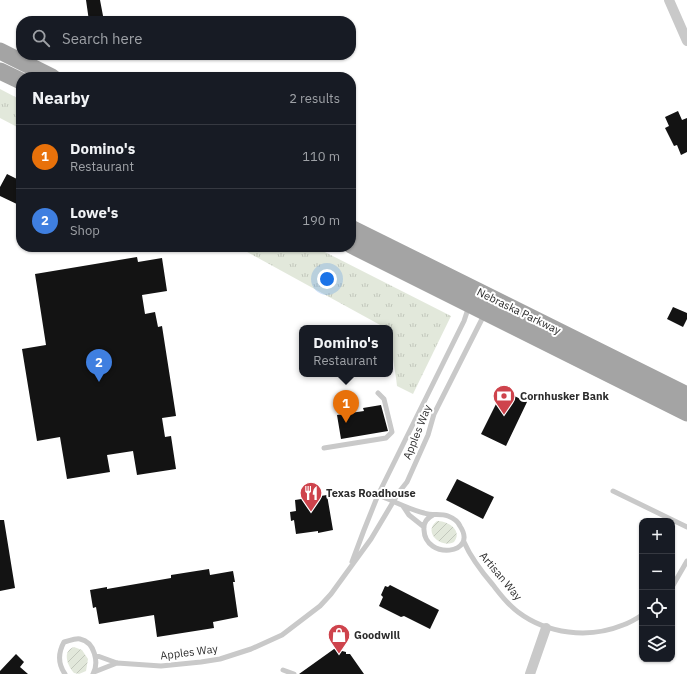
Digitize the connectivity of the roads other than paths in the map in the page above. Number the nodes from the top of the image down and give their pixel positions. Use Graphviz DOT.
graph roads {
  1 [pos="669,0"];
  2 [pos="687,41"];
  3 [pos="0,51"];
  4 [pos="16,59"];
  5 [pos="18,60"];
  6 [pos="0,71"];
  7 [pos="42,72"];
  8 [pos="16,79"];
  9 [pos="356,231"];
  10 [pos="356,247"];
  11 [pos="473,297"];
  12 [pos="489,305"];
  13 [pos="378,393"];
  14 [pos="687,395"];
  15 [pos="687,413"];
  16 [pos="324,448"];
  17 [pos="614,490"];
  18 [pos="378,494"];
  19 [pos="394,501"];
  20 [pos="403,506"];
  21 [pos="433,515"];
  22 [pos="424,527"];
  23 [pos="687,528"];
  24 [pos="464,542"];
  25 [pos="687,561"];
  26 [pos="351,567"];
  27 [pos="675,582"];
  28 [pos="639,617"];
  29 [pos="546,628"];
  30 [pos="95,655"];
  31 [pos="117,663"];
  32 [pos="283,670"];
  33 [pos="93,673"];
  34 [pos="65,674"];
  35 [pos="294,674"];
  36 [pos="530,674"];
  1 -- 2 [label="street"];
  3 -- 4 [label="main road"];
  5 -- 7 [label="main road"];
  6 -- 8 [label="main road"];
  9 -- 11 [label="main road, Nebraska Parkway"];
  10 -- 11 [label="main road, Nebraska Parkway"];
  11 -- 12 [label="main road, Nebraska Parkway"];
  11 -- 18 [label="lane, Apples Way"];
  12 -- 14 [label="main road, Nebraska Parkway"];
  12 -- 15 [label="main road, Nebraska Parkway"];
  12 -- 19 [label="lane, Apples Way"];
  13 -- 16 [label="lane"];
  17 -- 23 [label="lane"];
  18 -- 19 [label="lane"];
  18 -- 26 [label="lane, Apples Way"];
  19 -- 20 [label="lane"];
  19 -- 26 [label="lane, Apples Way"];
  20 -- 21 [label="lane"];
  20 -- 22 [label="lane"];
  21 -- 22 [label="lane"];
  21 -- 24 [label="lane"];
  22 -- 24 [label="lane"];
  24 -- 29 [label="lane, Artisan Way"];
  25 -- 27 [label="lane"];
  26 -- 31 [label="lane, Apples Way"];
  28 -- 29 [label="lane, Artisan Way"];
  29 -- 36 [label="street"];
  30 -- 31 [label="lane, Apples Way"];
  30 -- 33 [label="lane"];
  30 -- 34 [label="lane"];
  31 -- 33 [label="lane, Apples Way"];
  32 -- 35 [label="lane"];
}
